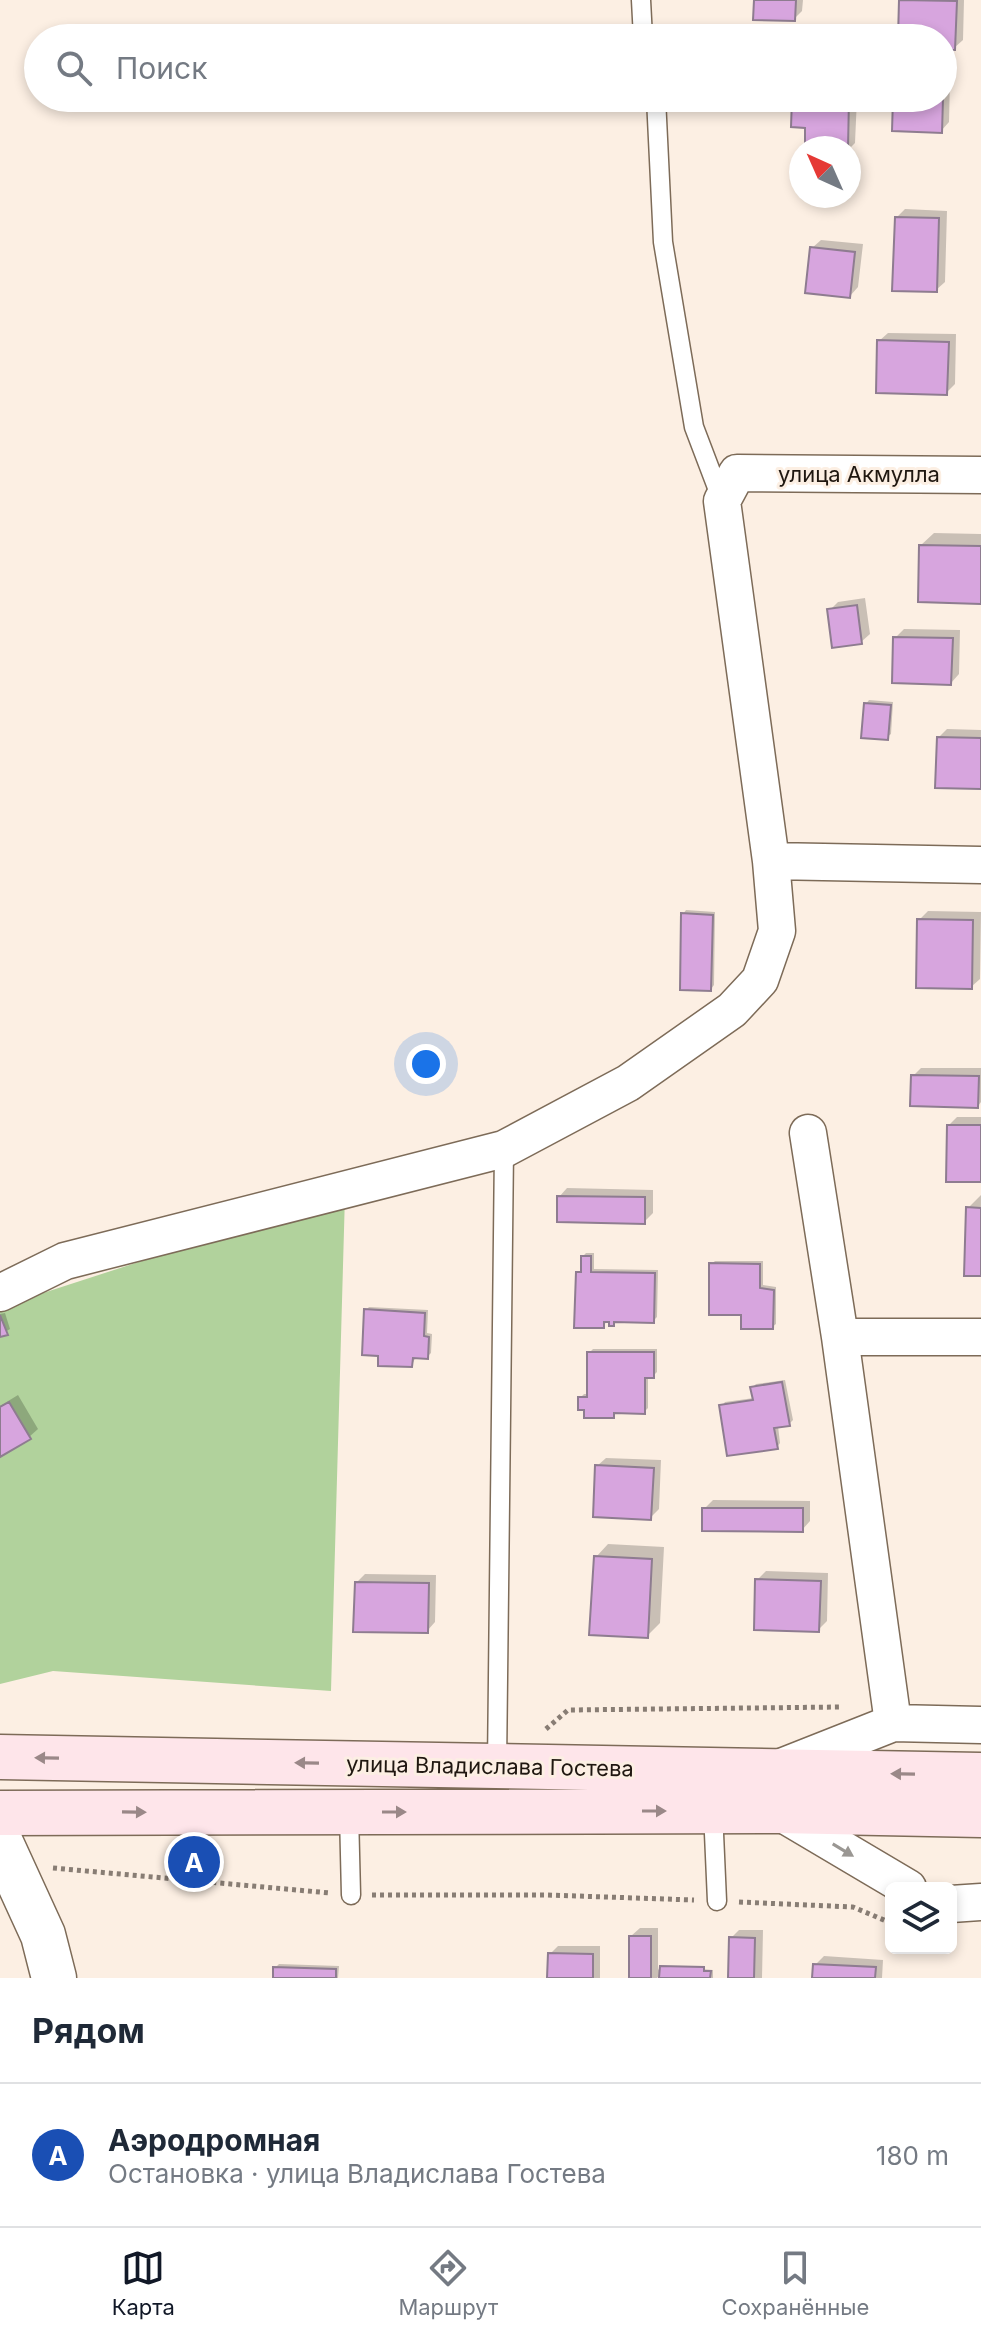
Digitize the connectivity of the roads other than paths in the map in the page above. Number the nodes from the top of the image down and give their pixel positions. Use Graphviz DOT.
graph roads {
  1 [pos="641,0"];
  2 [pos="642,24"];
  3 [pos="657,112"];
  4 [pos="981,475"];
  5 [pos="729,487"];
  6 [pos="771,861"];
  7 [pos="981,865"];
  8 [pos="808,1133"];
  9 [pos="504,1149"];
  10 [pos="0,1293"];
  11 [pos="840,1337"];
  12 [pos="981,1337"];
  13 [pos="892,1707"];
  14 [pos="981,1725"];
  15 [pos="0,1757"];
  16 [pos="497,1767"];
  17 [pos="981,1775"];
  18 [pos="774,1791"];
  19 [pos="713,1811"];
  20 [pos="0,1813"];
  21 [pos="349,1813"];
  22 [pos="981,1815"];
  23 [pos="0,1841"];
  24 [pos="900,1882"];
  25 [pos="351,1895"];
  26 [pos="717,1901"];
  27 [pos="981,1902"];
  28 [pos="957,1904"];
  29 [pos="54,1978"];
  1 -- 2 [label="lane"];
  3 -- 5 [label="lane"];
  4 -- 5 [label="street, улица Акмулла"];
  5 -- 6 [label="street"];
  6 -- 7 [label="street"];
  6 -- 9 [label="street"];
  8 -- 11 [label="street"];
  9 -- 10 [label="street"];
  9 -- 16 [label="lane"];
  11 -- 12 [label="street"];
  11 -- 13 [label="street"];
  13 -- 14 [label="street"];
  13 -- 18 [label="street"];
  16 -- 15 [label="main road, улица Владислава Гостева, one-way"];
  16 -- 18 [label="main road, улица Владислава Гостева"];
  17 -- 18 [label="main road, улица Владислава Гостева, one-way"];
  18 -- 19 [label="main road, улица Владислава Гостева"];
  18 -- 22 [label="main road, улица Владислава Гостева"];
  18 -- 24 [label="street, one-way"];
  21 -- 19 [label="main road, улица Владислава Гостева, one-way"];
  19 -- 26 [label="lane"];
  20 -- 21 [label="main road, улица Владислава Гостева, one-way"];
  21 -- 25 [label="lane"];
  23 -- 29 [label="street"];
  27 -- 28 [label="street"];
}
